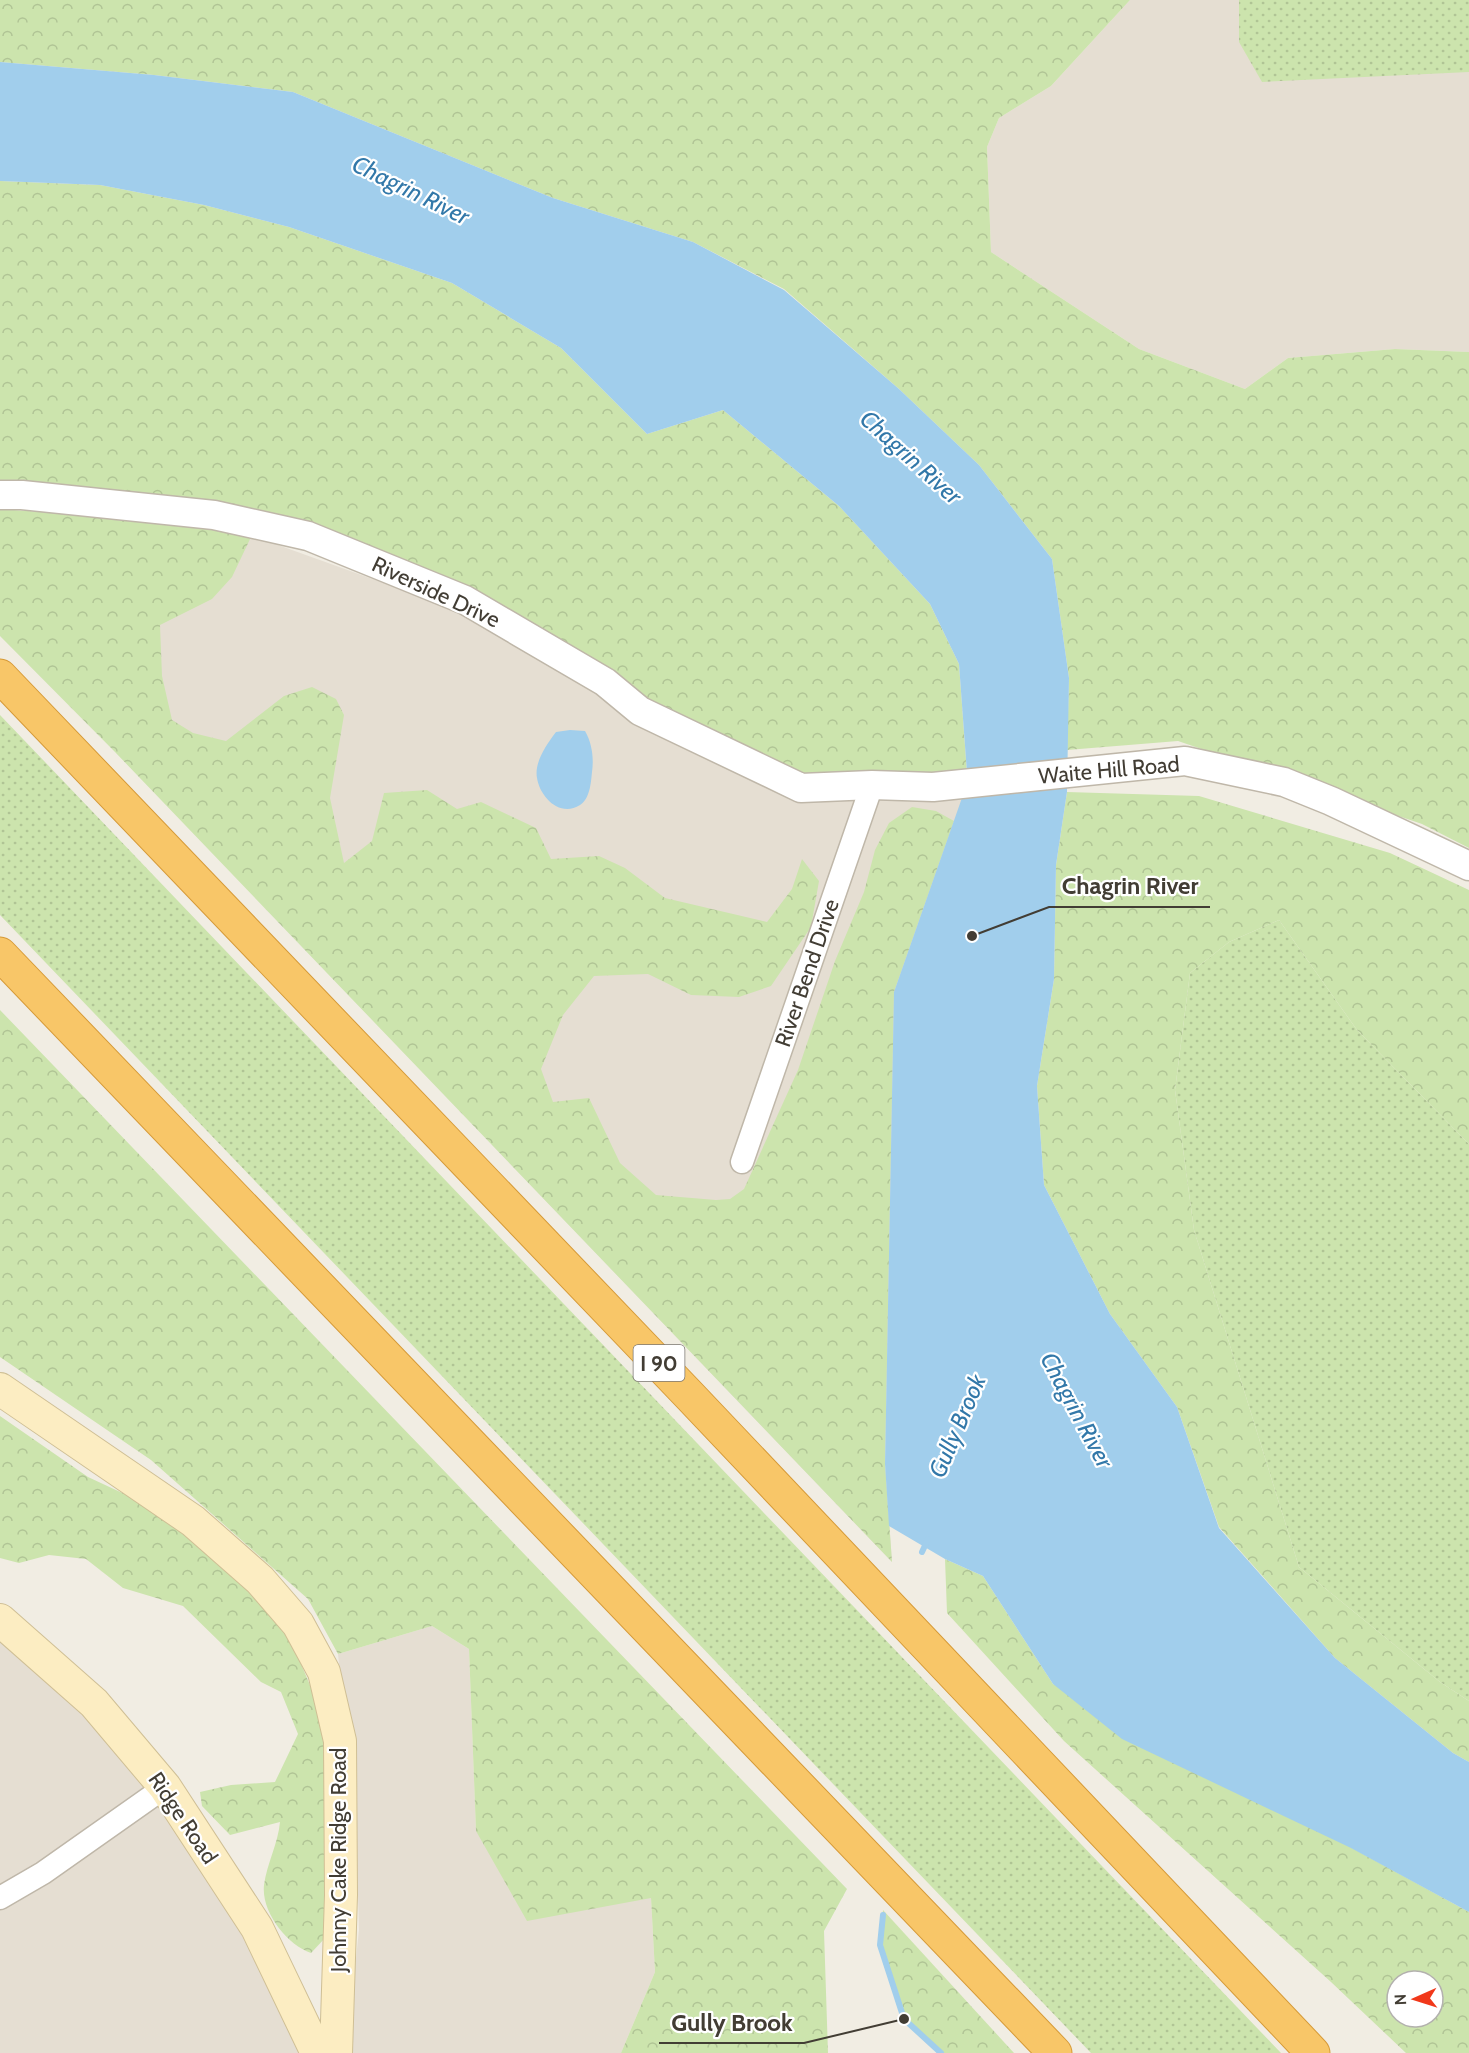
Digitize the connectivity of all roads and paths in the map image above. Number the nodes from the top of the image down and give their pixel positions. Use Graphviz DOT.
graph roads {
  1 [pos="0,495"];
  2 [pos="0,676"];
  3 [pos="872,785"];
  4 [pos="1469,866"];
  5 [pos="0,954"];
  6 [pos="742,1162"];
  7 [pos="0,1389"];
  8 [pos="0,1620"];
  9 [pos="165,1786"];
  10 [pos="0,1898"];
  11 [pos="317,2053"];
  12 [pos="336,2053"];
  13 [pos="1055,2053"];
  14 [pos="1313,2053"];
  1 -- 3 [label="street, Riverside Drive"];
  2 -- 14 [label="highway, I 90"];
  3 -- 4 [label="street, Waite Hill Road"];
  3 -- 6 [label="street, River Bend Drive"];
  5 -- 13 [label="highway"];
  7 -- 12 [label="main road, Johnny Cake Ridge Road"];
  8 -- 9 [label="main road, Ridge Road"];
  9 -- 10 [label="street"];
  9 -- 11 [label="main road, Ridge Road"];
}
